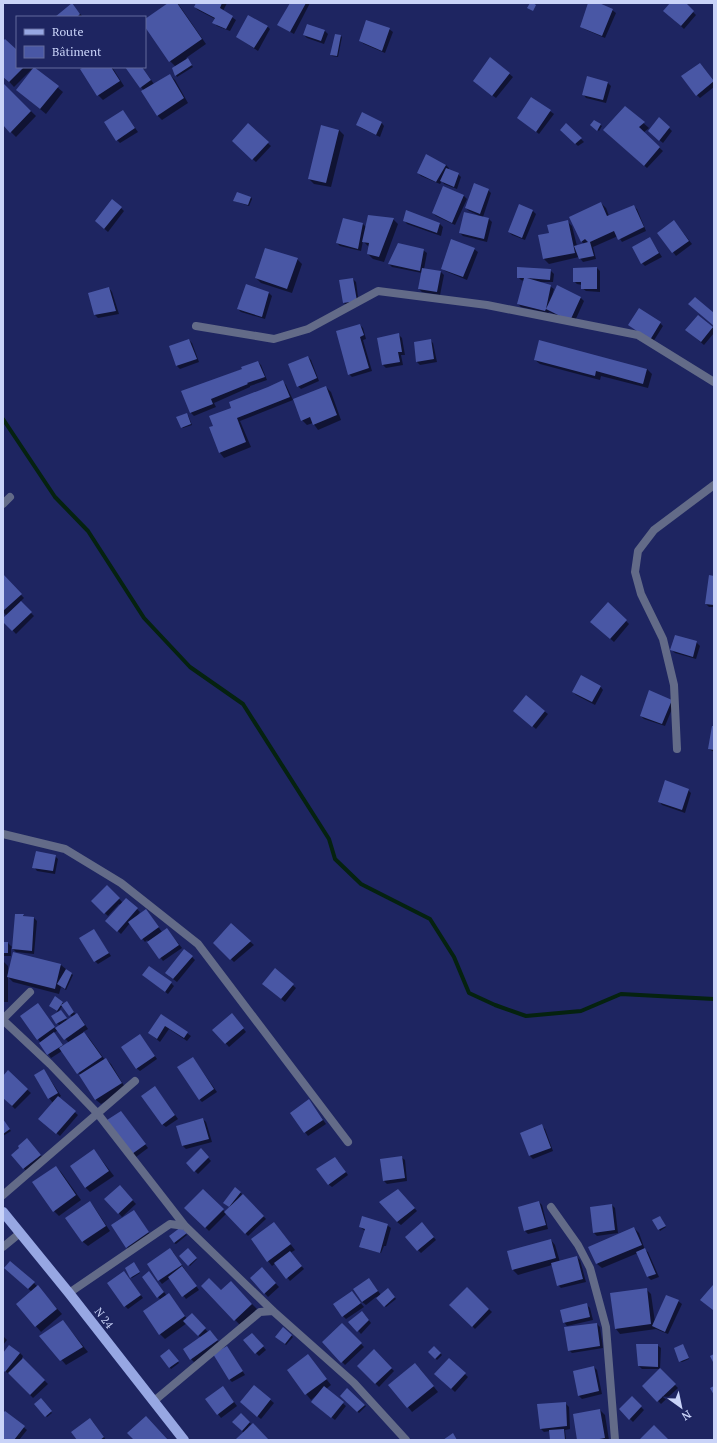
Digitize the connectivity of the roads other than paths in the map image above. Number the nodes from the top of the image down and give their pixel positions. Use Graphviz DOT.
graph roads {
  1 [pos="196,326"];
  2 [pos="714,382"];
  3 [pos="714,485"];
  4 [pos="10,497"];
  5 [pos="3,504"];
  6 [pos="677,749"];
  7 [pos="3,834"];
  8 [pos="30,992"];
  9 [pos="3,1020"];
  10 [pos="135,1082"];
  11 [pos="98,1114"];
  12 [pos="348,1142"];
  13 [pos="3,1195"];
  14 [pos="551,1207"];
  15 [pos="3,1212"];
  16 [pos="185,1226"];
  17 [pos="20,1233"];
  18 [pos="3,1248"];
  19 [pos="69,1294"];
  20 [pos="273,1311"];
  21 [pos="154,1400"];
  22 [pos="184,1440"];
  23 [pos="406,1440"];
  24 [pos="615,1440"];
  1 -- 2 [label="street"];
  3 -- 6 [label="street"];
  4 -- 5 [label="street"];
  7 -- 12 [label="street"];
  8 -- 9 [label="street"];
  9 -- 11 [label="street"];
  10 -- 11 [label="street"];
  11 -- 13 [label="street"];
  11 -- 16 [label="street"];
  14 -- 24 [label="street"];
  15 -- 17 [label="main road, N 24"];
  16 -- 19 [label="street"];
  16 -- 20 [label="street"];
  17 -- 18 [label="street"];
  17 -- 19 [label="main road, N 24"];
  19 -- 21 [label="main road, N 24"];
  20 -- 21 [label="street"];
  20 -- 23 [label="street"];
  21 -- 22 [label="main road, N 24"];
}
